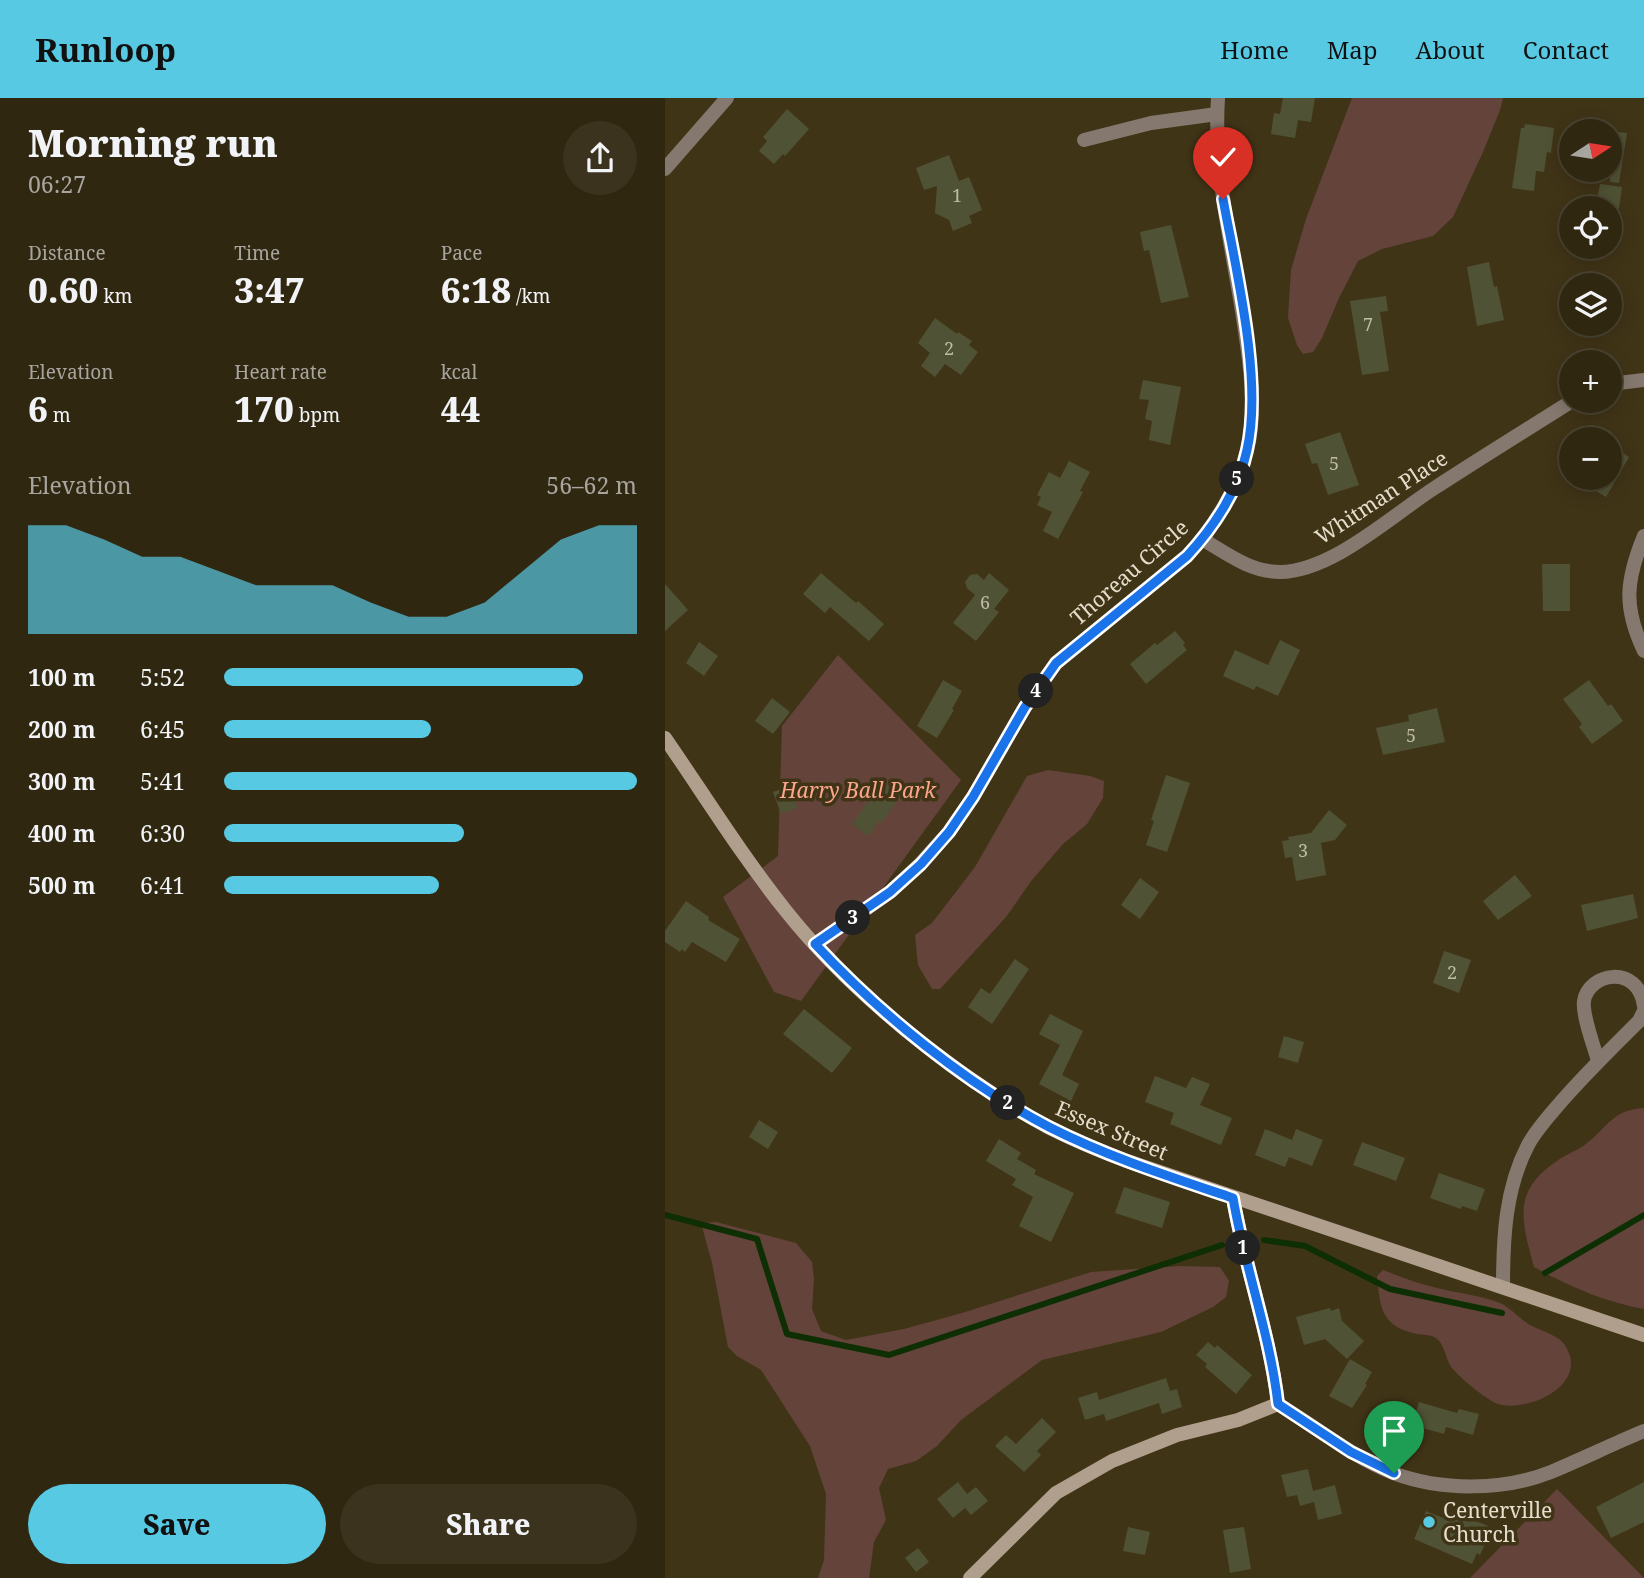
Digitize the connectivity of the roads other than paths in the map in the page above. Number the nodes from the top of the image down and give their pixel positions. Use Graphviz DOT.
graph roads {
  1 [pos="727,98"];
  2 [pos="1218,98"];
  3 [pos="1217,114"];
  4 [pos="1084,140"];
  5 [pos="665,169"];
  6 [pos="1644,380"];
  7 [pos="1622,383"];
  8 [pos="1559,409"];
  9 [pos="1644,536"];
  10 [pos="1202,539"];
  11 [pos="1644,651"];
  12 [pos="665,738"];
  13 [pos="815,944"];
  14 [pos="1644,1009"];
  15 [pos="1598,1060"];
  16 [pos="1233,1198"];
  17 [pos="1503,1287"];
  18 [pos="1644,1335"];
  19 [pos="1278,1404"];
  20 [pos="1644,1431"];
  21 [pos="970,1578"];
  1 -- 5 [label="street"];
  2 -- 3 [label="street, Thoreau Circle"];
  3 -- 4 [label="street"];
  3 -- 10 [label="street, Thoreau Circle"];
  6 -- 7 [label="street"];
  8 -- 10 [label="street, Whitman Place"];
  9 -- 11 [label="street"];
  10 -- 13 [label="street, Thoreau Circle"];
  12 -- 13 [label="main road, Essex Street"];
  13 -- 16 [label="main road, Essex Street"];
  14 -- 15 [label="street"];
  14 -- 15 [label="street"];
  15 -- 17 [label="street"];
  16 -- 17 [label="main road, Essex Street"];
  16 -- 19 [label="main road"];
  17 -- 18 [label="main road, Essex Street"];
  19 -- 20 [label="street"];
  19 -- 21 [label="main road"];
}
